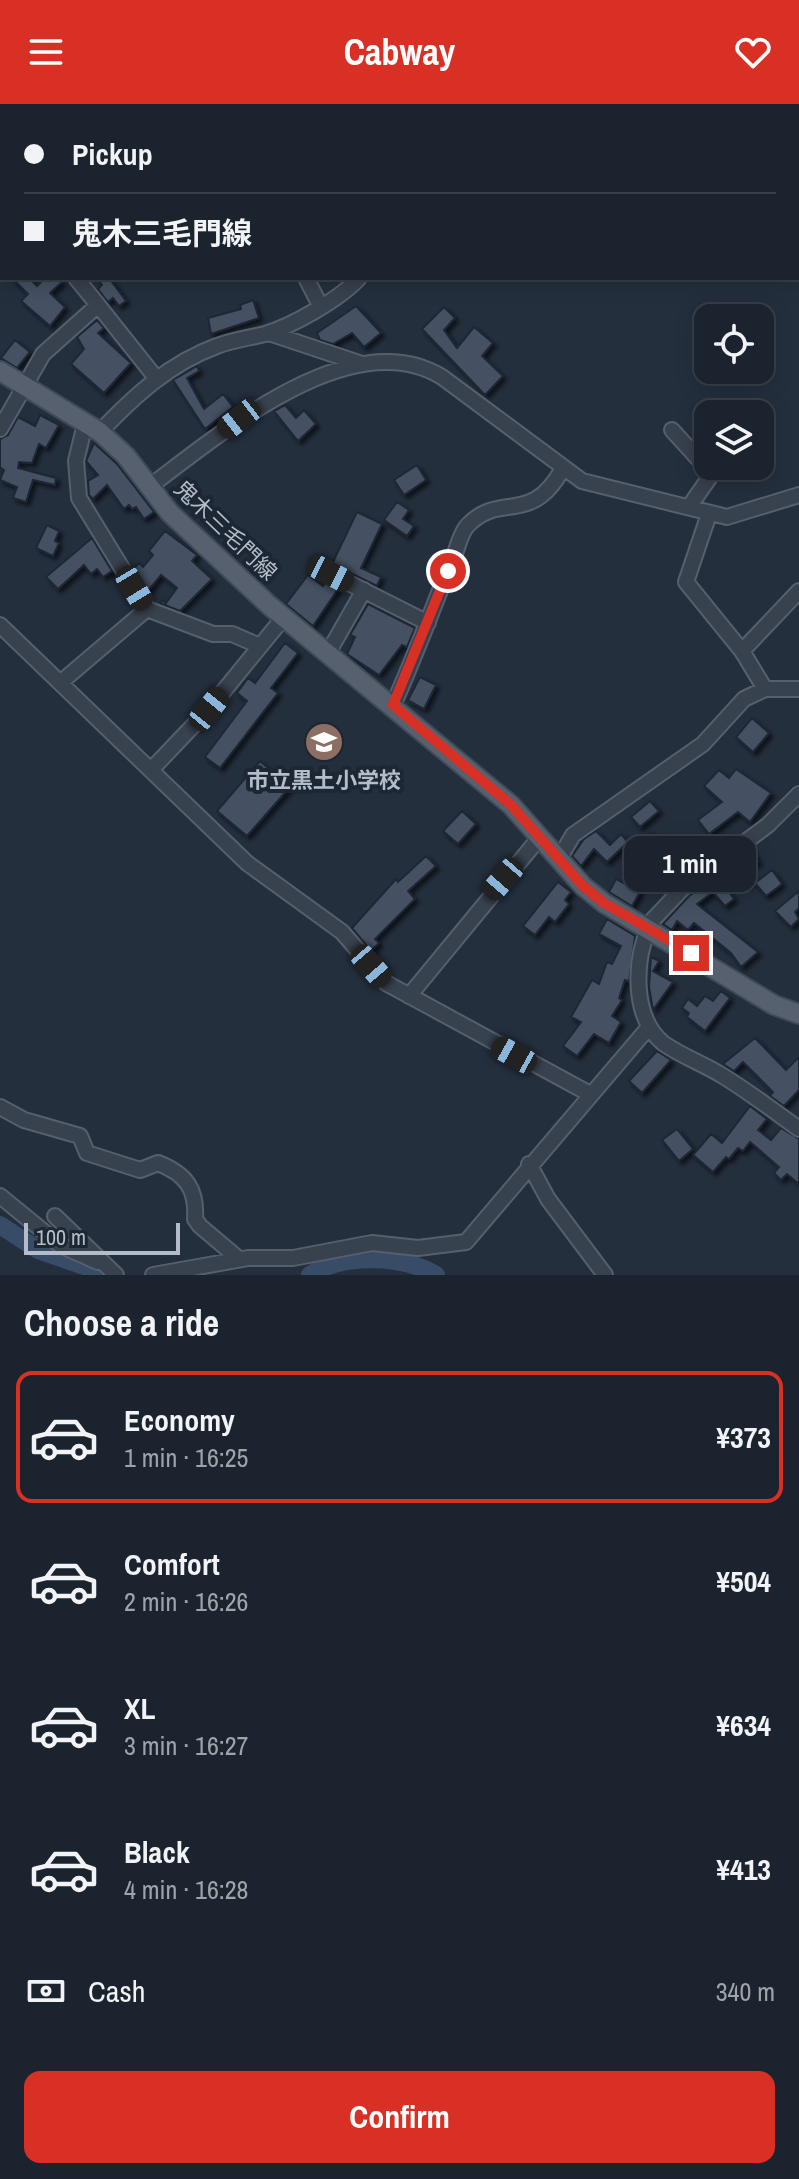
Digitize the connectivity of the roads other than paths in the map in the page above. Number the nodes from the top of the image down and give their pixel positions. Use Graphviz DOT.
graph roads {
  1 [pos="78,280"];
  2 [pos="307,280"];
  3 [pos="357,280"];
  4 [pos="98,305"];
  5 [pos="320,305"];
  6 [pos="269,333"];
  7 [pos="362,364"];
  8 [pos="0,371"];
  9 [pos="156,378"];
  10 [pos="23,386"];
  11 [pos="92,428"];
  12 [pos="0,429"];
  13 [pos="672,430"];
  14 [pos="563,468"];
  15 [pos="149,487"];
  16 [pos="799,495"];
  17 [pos="689,507"];
  18 [pos="709,514"];
  19 [pos="331,574"];
  20 [pos="364,590"];
  21 [pos="799,591"];
  22 [pos="147,609"];
  23 [pos="284,617"];
  24 [pos="428,623"];
  25 [pos="0,625"];
  26 [pos="260,646"];
  27 [pos="742,651"];
  28 [pos="328,653"];
  29 [pos="60,683"];
  30 [pos="765,689"];
  31 [pos="799,689"];
  32 [pos="393,705"];
  33 [pos="151,770"];
  34 [pos="799,794"];
  35 [pos="540,837"];
  36 [pos="559,859"];
  37 [pos="648,927"];
  38 [pos="409,996"];
  39 [pos="799,1014"];
  40 [pos="649,1027"];
  41 [pos="590,1094"];
  42 [pos="0,1107"];
  43 [pos="799,1129"];
  44 [pos="529,1164"];
  45 [pos="0,1196"];
  46 [pos="55,1216"];
  47 [pos="239,1259"];
  48 [pos="98,1262"];
  49 [pos="595,1272"];
  50 [pos="120,1275"];
  51 [pos="153,1275"];
  1 -- 4 [label="street"];
  2 -- 5 [label="street"];
  3 -- 5 [label="street"];
  4 -- 9 [label="street"];
  4 -- 10 [label="street"];
  5 -- 6 [label="street"];
  6 -- 7 [label="street"];
  6 -- 9 [label="street"];
  7 -- 14 [label="street"];
  7 -- 15 [label="street"];
  8 -- 10 [label="main road, 鬼木三毛門線"];
  9 -- 11 [label="street"];
  10 -- 11 [label="main road, 鬼木三毛門線"];
  10 -- 12 [label="street"];
  11 -- 15 [label="main road, 鬼木三毛門線"];
  11 -- 22 [label="street"];
  13 -- 17 [label="street"];
  14 -- 17 [label="street"];
  14 -- 24 [label="street"];
  15 -- 23 [label="main road, 鬼木三毛門線"];
  16 -- 18 [label="street"];
  17 -- 18 [label="street"];
  18 -- 27 [label="street"];
  19 -- 20 [label="street"];
  20 -- 24 [label="street"];
  20 -- 28 [label="street"];
  21 -- 27 [label="street"];
  22 -- 26 [label="street"];
  22 -- 29 [label="street"];
  23 -- 26 [label="street"];
  23 -- 28 [label="main road, 鬼木三毛門線"];
  24 -- 32 [label="street"];
  25 -- 29 [label="street"];
  26 -- 33 [label="street"];
  27 -- 30 [label="street"];
  28 -- 32 [label="main road, 鬼木三毛門線"];
  29 -- 33 [label="street"];
  30 -- 31 [label="street"];
  30 -- 36 [label="street"];
  32 -- 35 [label="main road, 鬼木三毛門線"];
  33 -- 38 [label="street"];
  34 -- 37 [label="street"];
  35 -- 36 [label="main road, 鬼木三毛門線"];
  35 -- 38 [label="street"];
  36 -- 37 [label="main road, 鬼木三毛門線"];
  37 -- 39 [label="main road"];
  37 -- 40 [label="street"];
  38 -- 41 [label="street"];
  40 -- 41 [label="street"];
  40 -- 43 [label="street"];
  41 -- 44 [label="street"];
  42 -- 47 [label="street"];
  44 -- 47 [label="street"];
  44 -- 49 [label="street"];
  45 -- 48 [label="street"];
  46 -- 48 [label="street"];
  47 -- 51 [label="street"];
  48 -- 50 [label="street"];
}
